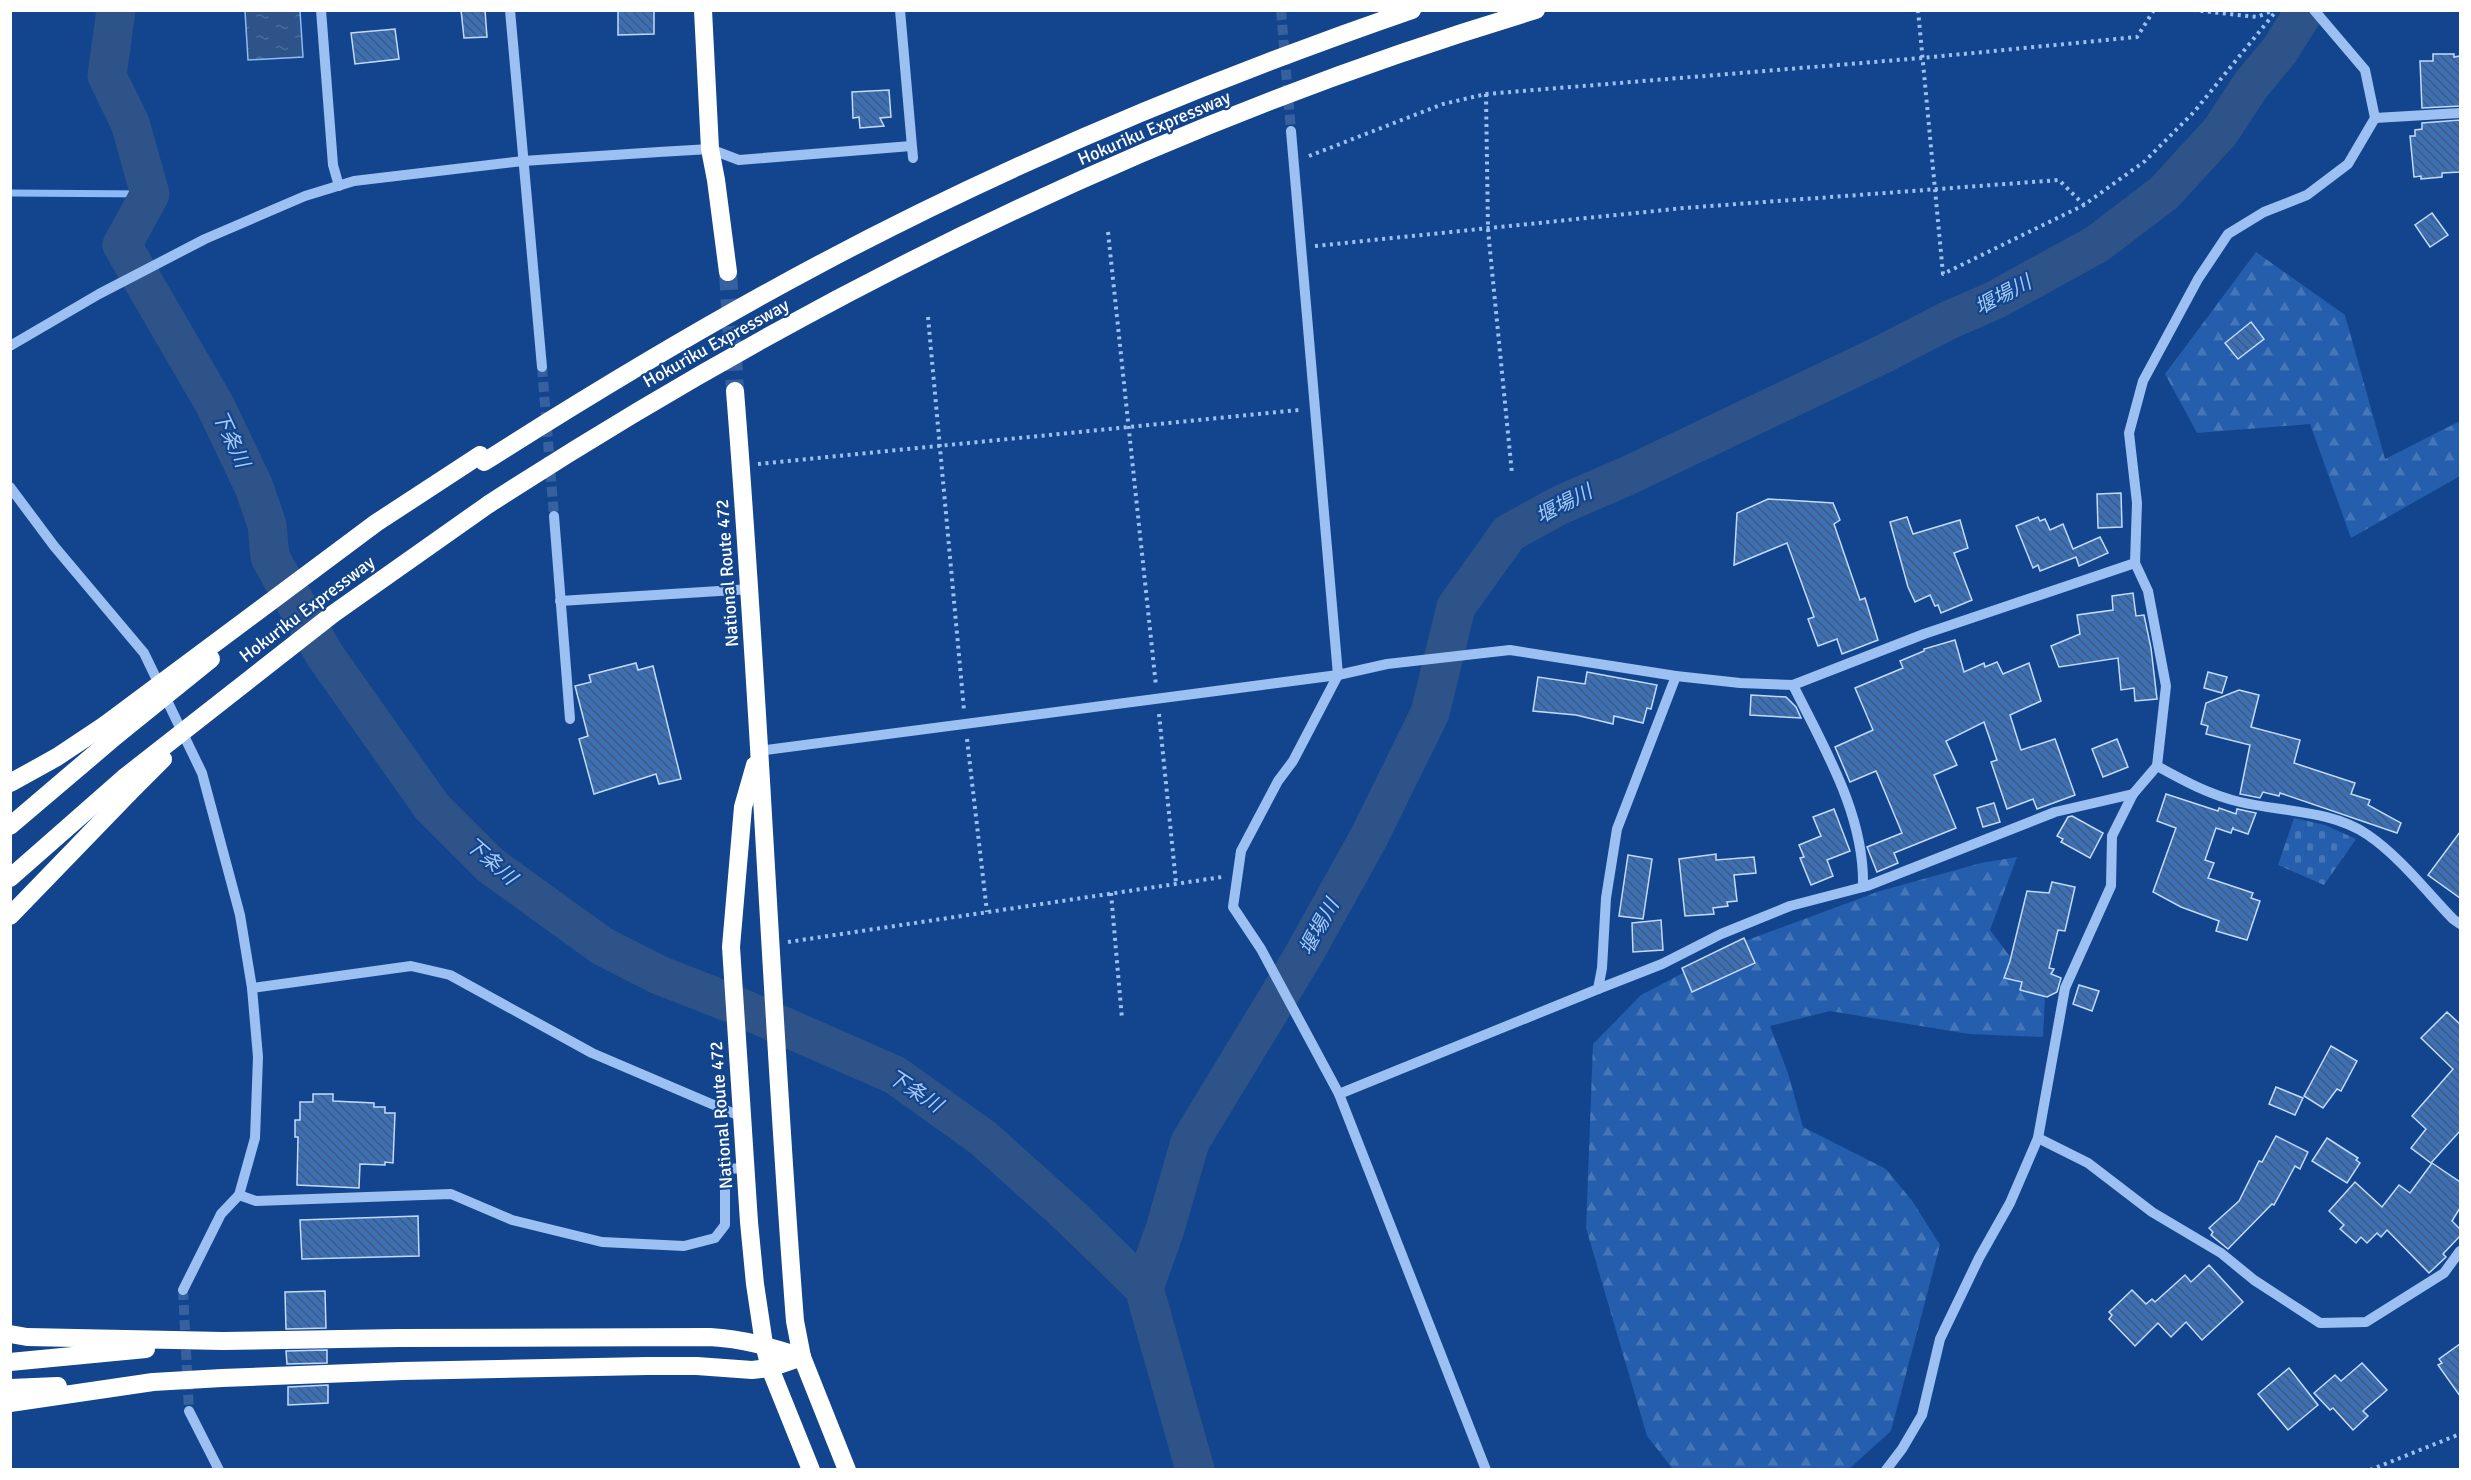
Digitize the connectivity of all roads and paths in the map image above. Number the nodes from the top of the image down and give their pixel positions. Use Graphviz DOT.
graph roads {
  1 [pos="321,10"];
  2 [pos="510,10"];
  3 [pos="703,10"];
  4 [pos="900,10"];
  5 [pos="1412,10"];
  6 [pos="1536,10"];
  7 [pos="1918,10"];
  8 [pos="2154,10"];
  9 [pos="2193,10"];
  10 [pos="2275,10"];
  11 [pos="2314,10"];
  12 [pos="1922,58"];
  13 [pos="1486,94"];
  14 [pos="2460,114"];
  15 [pos="2375,118"];
  16 [pos="1291,131"];
  17 [pos="710,150"];
  18 [pos="523,161"];
  19 [pos="1294,162"];
  20 [pos="339,186"];
  21 [pos="1935,189"];
  22 [pos="2084,205"];
  23 [pos="1488,230"];
  24 [pos="1108,232"];
  25 [pos="1301,248"];
  26 [pos="728,272"];
  27 [pos="928,316"];
  28 [pos="10,346"];
  29 [pos="542,367"];
  30 [pos="735,391"];
  31 [pos="1315,408"];
  32 [pos="1129,427"];
  33 [pos="940,446"];
  34 [pos="741,466"];
  35 [pos="1512,474"];
  36 [pos="10,487"];
  37 [pos="554,516"];
  38 [pos="2135,563"];
  39 [pos="751,589"];
  40 [pos="560,601"];
  41 [pos="1338,675"];
  42 [pos="1676,676"];
  43 [pos="1793,685"];
  44 [pos="1157,698"];
  45 [pos="570,719"];
  46 [pos="965,722"];
  47 [pos="111,730"];
  48 [pos="758,751"];
  49 [pos="2157,766"];
  50 [pos="10,783"];
  51 [pos="127,785"];
  52 [pos="2133,794"];
  53 [pos="10,826"];
  54 [pos="1238,874"];
  55 [pos="10,878"];
  56 [pos="1176,883"];
  57 [pos="1863,887"];
  58 [pos="1111,893"];
  59 [pos="987,912"];
  60 [pos="10,916"];
  61 [pos="2460,924"];
  62 [pos="772,944"];
  63 [pos="252,988"];
  64 [pos="1598,989"];
  65 [pos="1122,1019"];
  66 [pos="1339,1094"];
  67 [pos="742,1117"];
  68 [pos="2038,1138"];
  69 [pos="745,1168"];
  70 [pos="239,1195"];
  71 [pos="2460,1251"];
  72 [pos="183,1290"];
  73 [pos="10,1334"];
  74 [pos="223,1341"];
  75 [pos="764,1344"];
  76 [pos="802,1357"];
  77 [pos="10,1362"];
  78 [pos="770,1368"];
  79 [pos="153,1382"];
  80 [pos="10,1388"];
  81 [pos="10,1403"];
  82 [pos="189,1411"];
  83 [pos="2460,1434"];
  84 [pos="219,1470"];
  85 [pos="811,1470"];
  86 [pos="846,1470"];
  87 [pos="1486,1470"];
  88 [pos="1886,1470"];
  89 [pos="2370,1470"];
  1 -- 20 [label="street"];
  2 -- 18 [label="street"];
  3 -- 17 [label="highway"];
  4 -- 17 [label="street"];
  5 -- 47 [label="highway, Hokuriku Expressway, bridge"];
  6 -- 51 [label="highway, Hokuriku Expressway, bridge"];
  7 -- 12 [label="path"];
  8 -- 12 [label="path"];
  9 -- 10 [label="path"];
  10 -- 22 [label="path"];
  11 -- 15 [label="street"];
  12 -- 13 [label="path"];
  12 -- 21 [label="path"];
  13 -- 19 [label="path"];
  13 -- 23 [label="path"];
  14 -- 15 [label="street"];
  15 -- 38 [label="street"];
  16 -- 19 [label="street"];
  17 -- 18 [label="street"];
  17 -- 26 [label="highway"];
  18 -- 20 [label="street"];
  18 -- 29 [label="street"];
  19 -- 25 [label="street"];
  20 -- 28 [label="street"];
  21 -- 22 [label="path"];
  21 -- 22 [label="path"];
  21 -- 23 [label="path"];
  23 -- 25 [label="path"];
  23 -- 35 [label="path"];
  24 -- 32 [label="path"];
  25 -- 31 [label="street"];
  27 -- 33 [label="path"];
  30 -- 34 [label="highway, National Route 472"];
  31 -- 32 [label="path"];
  31 -- 41 [label="street"];
  32 -- 33 [label="path"];
  32 -- 44 [label="path"];
  33 -- 34 [label="path"];
  33 -- 46 [label="path"];
  34 -- 39 [label="highway, National Route 472"];
  36 -- 63 [label="street"];
  37 -- 40 [label="street"];
  38 -- 43 [label="street"];
  38 -- 49 [label="street"];
  39 -- 40 [label="street"];
  39 -- 48 [label="highway, National Route 472"];
  40 -- 45 [label="street"];
  41 -- 42 [label="street"];
  41 -- 44 [label="street"];
  41 -- 54 [label="street"];
  42 -- 43 [label="street"];
  42 -- 64 [label="street"];
  43 -- 57 [label="street"];
  44 -- 46 [label="street"];
  44 -- 56 [label="path"];
  46 -- 48 [label="street"];
  46 -- 59 [label="path"];
  47 -- 50 [label="highway"];
  47 -- 53 [label="highway, Hokuriku Expressway"];
  48 -- 62 [label="highway, National Route 472"];
  48 -- 67 [label="highway, National Route 472"];
  49 -- 52 [label="street"];
  49 -- 61 [label="street"];
  51 -- 55 [label="highway, Hokuriku Expressway"];
  51 -- 60 [label="highway"];
  52 -- 57 [label="street"];
  52 -- 68 [label="street"];
  54 -- 56 [label="path"];
  54 -- 66 [label="street"];
  56 -- 58 [label="path"];
  57 -- 64 [label="street"];
  58 -- 59 [label="path"];
  58 -- 65 [label="path"];
  59 -- 62 [label="path"];
  62 -- 76 [label="highway, National Route 472"];
  63 -- 67 [label="street"];
  63 -- 70 [label="street"];
  64 -- 66 [label="street"];
  66 -- 87 [label="street"];
  67 -- 69 [label="highway, National Route 472"];
  68 -- 71 [label="street"];
  68 -- 88 [label="street"];
  69 -- 70 [label="street"];
  69 -- 75 [label="highway, National Route 472"];
  70 -- 72 [label="street"];
  73 -- 74 [label="highway"];
  74 -- 75 [label="highway"];
  74 -- 77 [label="highway"];
  75 -- 76 [label="highway"];
  75 -- 78 [label="highway, National Route 472"];
  76 -- 78 [label="highway"];
  76 -- 86 [label="highway, National Route 472"];
  78 -- 79 [label="highway"];
  78 -- 85 [label="highway, National Route 472"];
  79 -- 80 [label="highway"];
  79 -- 81 [label="highway"];
  82 -- 84 [label="street"];
  83 -- 89 [label="path"];
}
